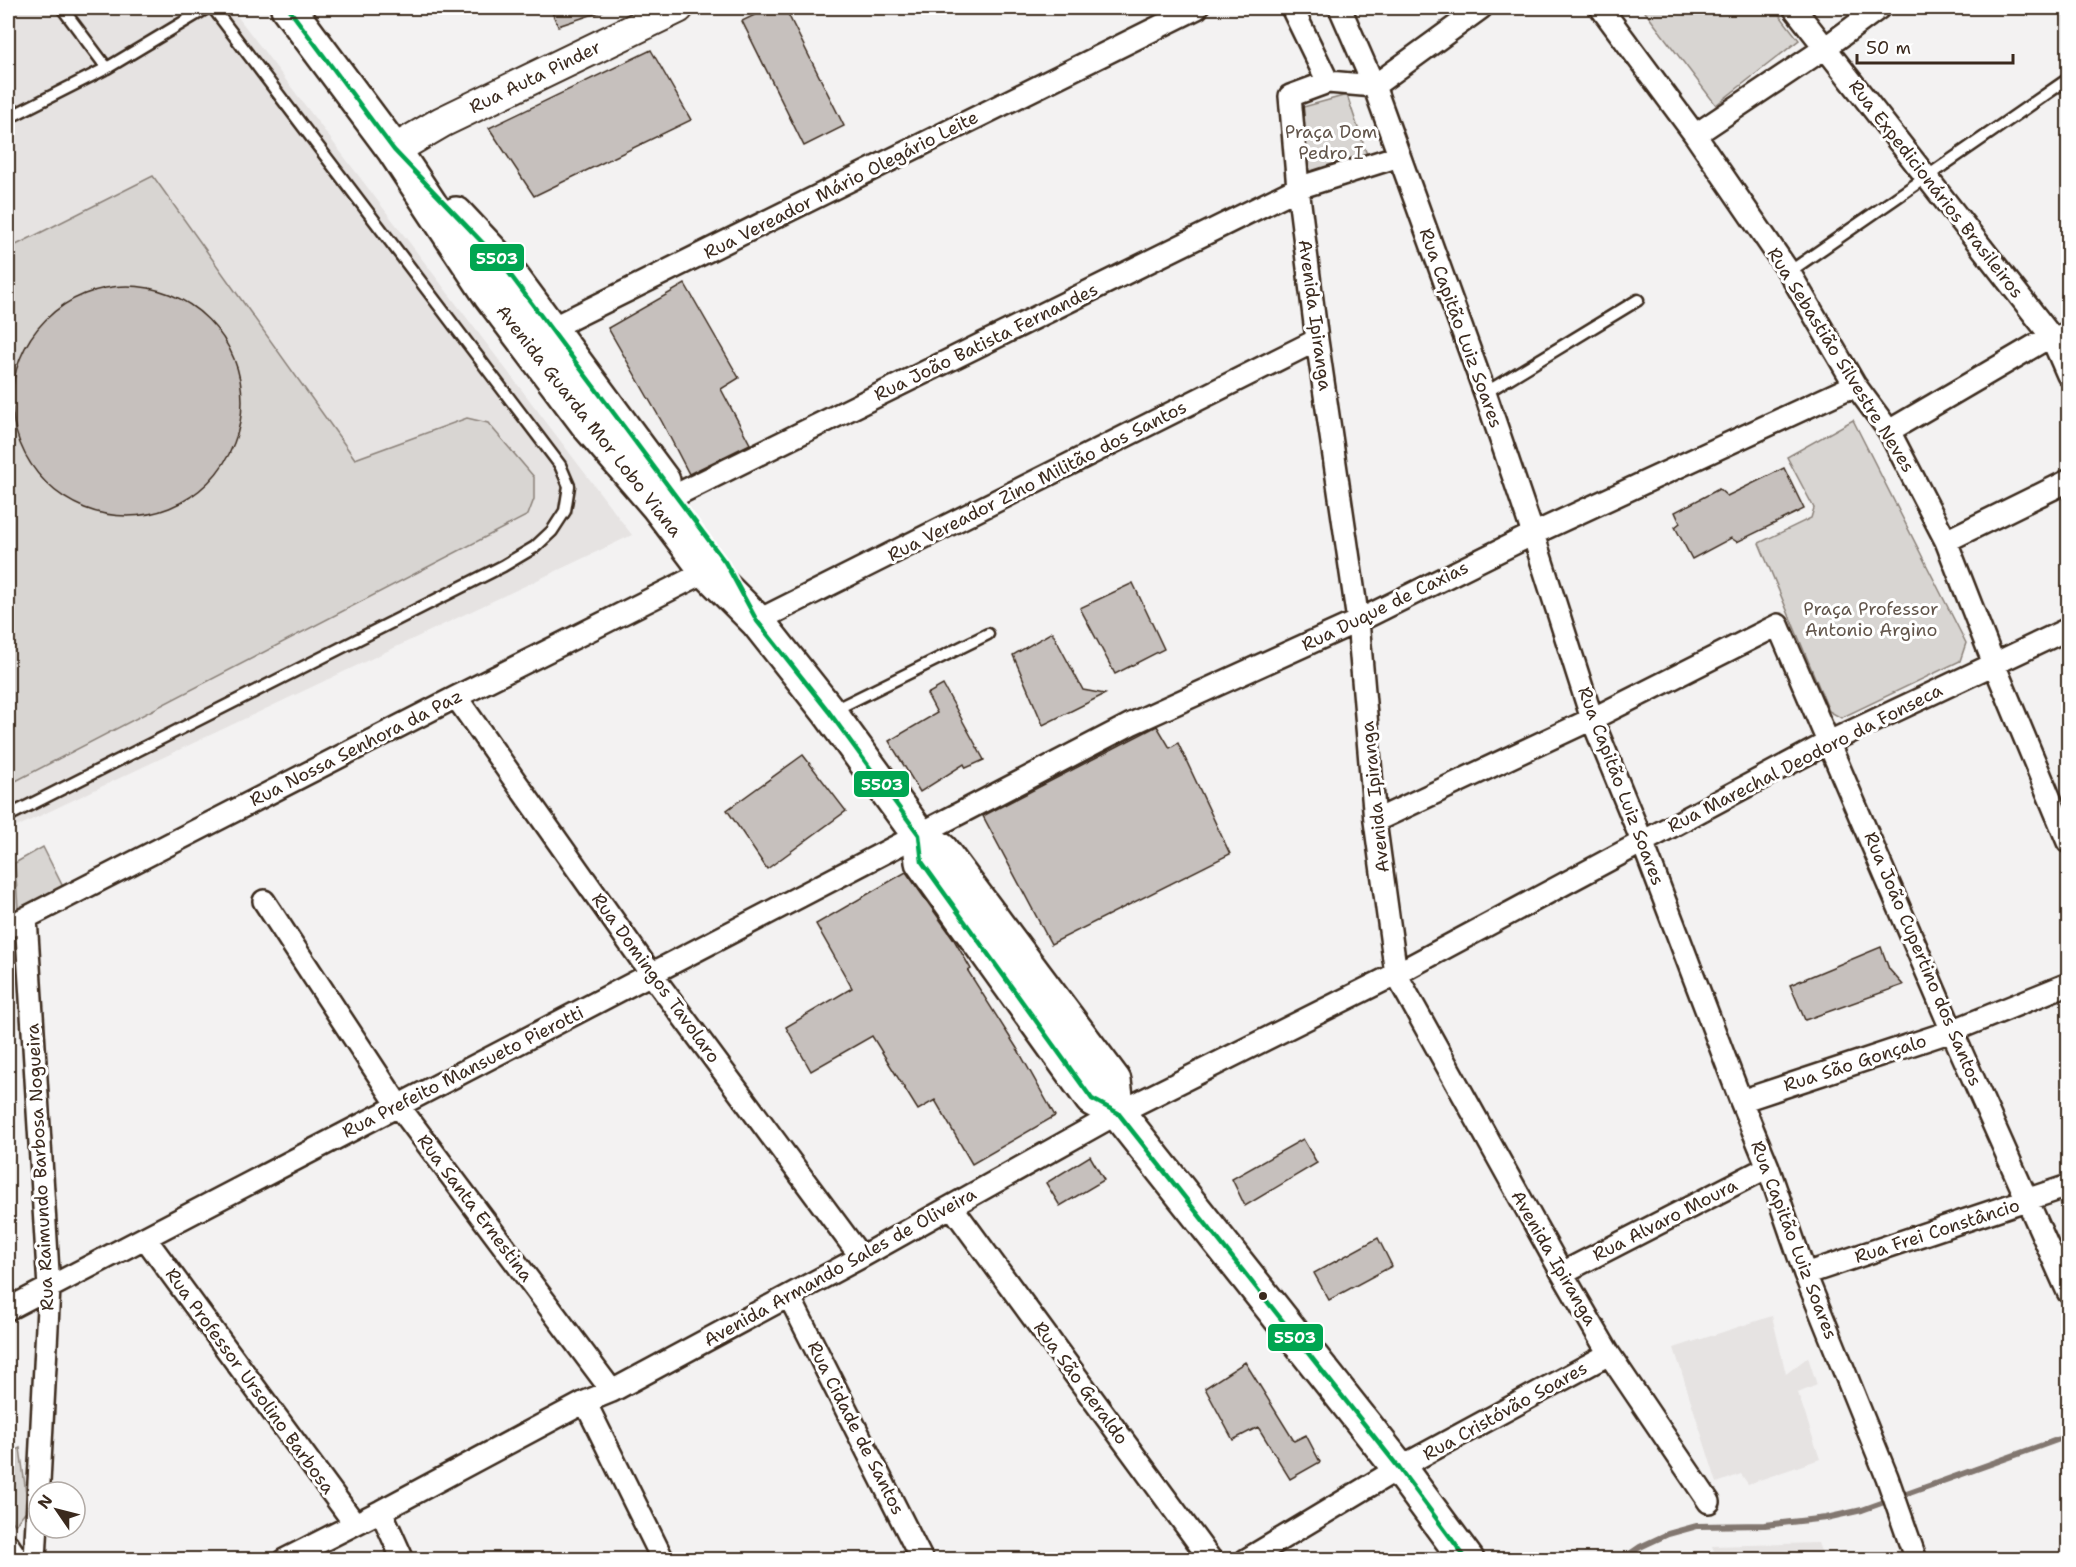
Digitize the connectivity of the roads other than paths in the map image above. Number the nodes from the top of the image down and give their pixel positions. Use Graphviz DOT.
graph roads {
  1 [pos="62,8"];
  2 [pos="207,8"];
  3 [pos="213,8"];
  4 [pos="288,8"];
  5 [pos="678,8"];
  6 [pos="1197,8"];
  7 [pos="1292,8"];
  8 [pos="1340,8"];
  9 [pos="1480,8"];
  10 [pos="1601,8"];
  11 [pos="1794,8"];
  12 [pos="1879,8"];
  13 [pos="1825,48"];
  14 [pos="107,68"];
  15 [pos="2068,79"];
  16 [pos="1328,82"];
  17 [pos="1374,86"];
  18 [pos="8,118"];
  19 [pos="1695,135"];
  20 [pos="394,150"];
  21 [pos="1399,156"];
  22 [pos="1927,177"];
  23 [pos="1298,188"];
  24 [pos="1789,272"];
  25 [pos="490,295"];
  26 [pos="1638,300"];
  27 [pos="550,329"];
  28 [pos="2060,331"];
  29 [pos="1317,340"];
  30 [pos="2068,375"];
  31 [pos="1854,385"];
  32 [pos="1485,393"];
  33 [pos="1888,430"];
  34 [pos="2068,481"];
  35 [pos="674,496"];
  36 [pos="1533,534"];
  37 [pos="1946,541"];
  38 [pos="707,571"];
  39 [pos="757,621"];
  40 [pos="1358,621"];
  41 [pos="2068,628"];
  42 [pos="988,634"];
  43 [pos="1994,664"];
  44 [pos="456,697"];
  45 [pos="829,712"];
  46 [pos="1592,719"];
  47 [pos="1829,742"];
  48 [pos="8,816"];
  49 [pos="1375,820"];
  50 [pos="919,835"];
  51 [pos="1642,841"];
  52 [pos="2068,842"];
  53 [pos="264,901"];
  54 [pos="17,922"];
  55 [pos="1396,974"];
  56 [pos="652,975"];
  57 [pos="2068,984"];
  58 [pos="1952,1031"];
  59 [pos="1741,1101"];
  60 [pos="398,1106"];
  61 [pos="1118,1113"];
  62 [pos="1768,1167"];
  63 [pos="2068,1186"];
  64 [pos="2030,1201"];
  65 [pos="952,1207"];
  66 [pos="145,1239"];
  67 [pos="2061,1253"];
  68 [pos="861,1257"];
  69 [pos="1562,1273"];
  70 [pos="1805,1274"];
  71 [pos="49,1288"];
  72 [pos="2068,1292"];
  73 [pos="789,1296"];
  74 [pos="8,1309"];
  75 [pos="1609,1354"];
  76 [pos="612,1391"];
  77 [pos="585,1402"];
  78 [pos="1399,1468"];
  79 [pos="1709,1502"];
  80 [pos="381,1511"];
  81 [pos="355,1524"];
  82 [pos="8,1545"];
  83 [pos="18,1560"];
  84 [pos="35,1560"];
  85 [pos="284,1560"];
  86 [pos="404,1560"];
  87 [pos="663,1560"];
  88 [pos="922,1560"];
  89 [pos="1211,1560"];
  90 [pos="1246,1560"];
  91 [pos="1467,1560"];
  92 [pos="1916,1560"];
  1 -- 14 [label="lane"];
  2 -- 14 [label="lane"];
  3 -- 48 [label="lane"];
  4 -- 20 [label="main road, Avenida Guarda Mor Lobo Viana"];
  5 -- 20 [label="main road, Rua Auta Pinder"];
  6 -- 27 [label="street, Rua Vereador Mário Olegário Leite"];
  7 -- 16 [label="street"];
  8 -- 17 [label="street, Rua Capitão Luiz Soares"];
  9 -- 17 [label="street"];
  10 -- 19 [label="street, Rua Sebastião Silvestre Neves"];
  11 -- 13 [label="street, Rua Expedicionários Brasileiros"];
  12 -- 13 [label="street"];
  13 -- 19 [label="street"];
  13 -- 22 [label="street, Rua Expedicionários Brasileiros"];
  14 -- 18 [label="lane"];
  15 -- 22 [label="lane"];
  16 -- 17 [label="street, Avenida Ipiranga"];
  16 -- 23 [label="street, Avenida Ipiranga"];
  17 -- 21 [label="street, Rua Capitão Luiz Soares"];
  19 -- 24 [label="street, Rua Sebastião Silvestre Neves"];
  20 -- 25 [label="main road, Avenida Guarda Mor Lobo Viana"];
  20 -- 27 [label="main road, Avenida Guarda Mor Lobo Viana"];
  21 -- 23 [label="street, Rua João Batista Fernandes"];
  21 -- 32 [label="street, Rua Capitão Luiz Soares"];
  22 -- 24 [label="lane"];
  22 -- 28 [label="street, Rua Expedicionários Brasileiros"];
  23 -- 29 [label="street, Avenida Ipiranga"];
  23 -- 35 [label="street, Rua João Batista Fernandes"];
  24 -- 31 [label="street, Rua Sebastião Silvestre Neves"];
  25 -- 27 [label="street"];
  25 -- 38 [label="main road, Avenida Guarda Mor Lobo Viana"];
  26 -- 32 [label="lane"];
  27 -- 35 [label="main road, Avenida Guarda Mor Lobo Viana"];
  28 -- 30 [label="street, Rua Expedicionários Brasileiros"];
  28 -- 33 [label="street"];
  29 -- 39 [label="street, Rua Vereador Zino Militão dos Santos"];
  29 -- 40 [label="street, Avenida Ipiranga"];
  31 -- 33 [label="street, Rua Sebastião Silvestre Neves"];
  31 -- 36 [label="street, Rua Duque de Caxias"];
  32 -- 36 [label="street, Rua Capitão Luiz Soares"];
  33 -- 37 [label="street, Rua Sebastião Silvestre Neves"];
  34 -- 37 [label="street"];
  35 -- 39 [label="main road, Avenida Guarda Mor Lobo Viana"];
  36 -- 40 [label="street, Rua Duque de Caxias"];
  36 -- 46 [label="street, Rua Capitão Luiz Soares"];
  37 -- 43 [label="street, Rua Sebastião Silvestre Neves"];
  38 -- 39 [label="main road, Avenida Guarda Mor Lobo Viana"];
  38 -- 44 [label="street, Rua Nossa Senhora da Paz"];
  39 -- 45 [label="main road, Avenida Guarda Mor Lobo Viana"];
  40 -- 49 [label="street, Avenida Ipiranga"];
  40 -- 50 [label="street, Rua Duque de Caxias"];
  41 -- 43 [label="street, Rua Marechal Deodoro da Fonseca"];
  42 -- 45 [label="lane"];
  43 -- 47 [label="street, Rua Marechal Deodoro da Fonseca"];
  43 -- 52 [label="street, Rua Sebastião Silvestre Neves"];
  44 -- 54 [label="street, Rua Nossa Senhora da Paz"];
  44 -- 56 [label="street, Rua Domingos Tavolaro"];
  45 -- 50 [label="main road, Avenida Guarda Mor Lobo Viana"];
  46 -- 47 [label="street, Rua João Cupertino dos Santos"];
  46 -- 49 [label="street"];
  46 -- 51 [label="street, Rua Capitão Luiz Soares"];
  47 -- 51 [label="street, Rua Marechal Deodoro da Fonseca"];
  47 -- 58 [label="street, Rua João Cupertino dos Santos"];
  49 -- 55 [label="street, Avenida Ipiranga"];
  50 -- 56 [label="street, Rua Prefeito Mansueto Pierotti"];
  50 -- 61 [label="main road, Avenida Guarda Mor Lobo Viana"];
  51 -- 55 [label="street, Rua Marechal Deodoro da Fonseca"];
  51 -- 59 [label="street, Rua Capitão Luiz Soares"];
  53 -- 60 [label="street, Rua Santa Ernestina"];
  54 -- 71 [label="street, Rua Raimundo Barbosa Nogueira"];
  55 -- 61 [label="street, Avenida Armando Sales de Oliveira"];
  55 -- 69 [label="street, Avenida Ipiranga"];
  56 -- 60 [label="street, Rua Prefeito Mansueto Pierotti"];
  56 -- 68 [label="street, Rua Domingos Tavolaro"];
  57 -- 58 [label="street, Rua São Gonçalo"];
  58 -- 59 [label="street, Rua São Gonçalo"];
  58 -- 64 [label="street, Rua João Cupertino dos Santos"];
  59 -- 62 [label="street, Rua Capitão Luiz Soares"];
  60 -- 66 [label="street, Rua Prefeito Mansueto Pierotti"];
  60 -- 76 [label="street, Rua Santa Ernestina"];
  61 -- 65 [label="street, Avenida Armando Sales de Oliveira"];
  61 -- 78 [label="main road, Avenida Guarda Mor Lobo Viana"];
  62 -- 69 [label="street, Rua Alvaro Moura"];
  62 -- 70 [label="street, Rua Capitão Luiz Soares"];
  63 -- 64 [label="street, Rua Frei Constâncio"];
  64 -- 67 [label="street, Rua João Cupertino dos Santos"];
  64 -- 70 [label="street, Rua Frei Constâncio"];
  65 -- 68 [label="street, Avenida Armando Sales de Oliveira"];
  65 -- 89 [label="street, Rua São Geraldo"];
  66 -- 71 [label="street, Rua Prefeito Mansueto Pierotti"];
  66 -- 81 [label="street, Rua Professor Ursolino Barbosa"];
  67 -- 72 [label="street, Rua João Cupertino dos Santos"];
  68 -- 73 [label="street, Avenida Armando Sales de Oliveira"];
  69 -- 75 [label="street, Avenida Ipiranga"];
  70 -- 92 [label="street, Rua Capitão Luiz Soares"];
  71 -- 74 [label="street, Rua Prefeito Mansueto Pierotti"];
  71 -- 84 [label="street, Rua Raimundo Barbosa Nogueira"];
  73 -- 76 [label="street, Avenida Armando Sales de Oliveira"];
  73 -- 88 [label="street, Rua Cidade de Santos"];
  75 -- 78 [label="street, Rua Cristóvão Soares"];
  75 -- 79 [label="street, Avenida Ipiranga"];
  76 -- 77 [label="street, Avenida Armando Sales de Oliveira"];
  77 -- 80 [label="street, Avenida Armando Sales de Oliveira"];
  77 -- 87 [label="street"];
  78 -- 90 [label="street, Rua Cristóvão Soares"];
  78 -- 91 [label="main road, Avenida Guarda Mor Lobo Viana"];
  80 -- 81 [label="street, Avenida Armando Sales de Oliveira"];
  80 -- 86 [label="street"];
  81 -- 85 [label="street, Avenida Armando Sales de Oliveira"];
  82 -- 83 [label="street"];
}
